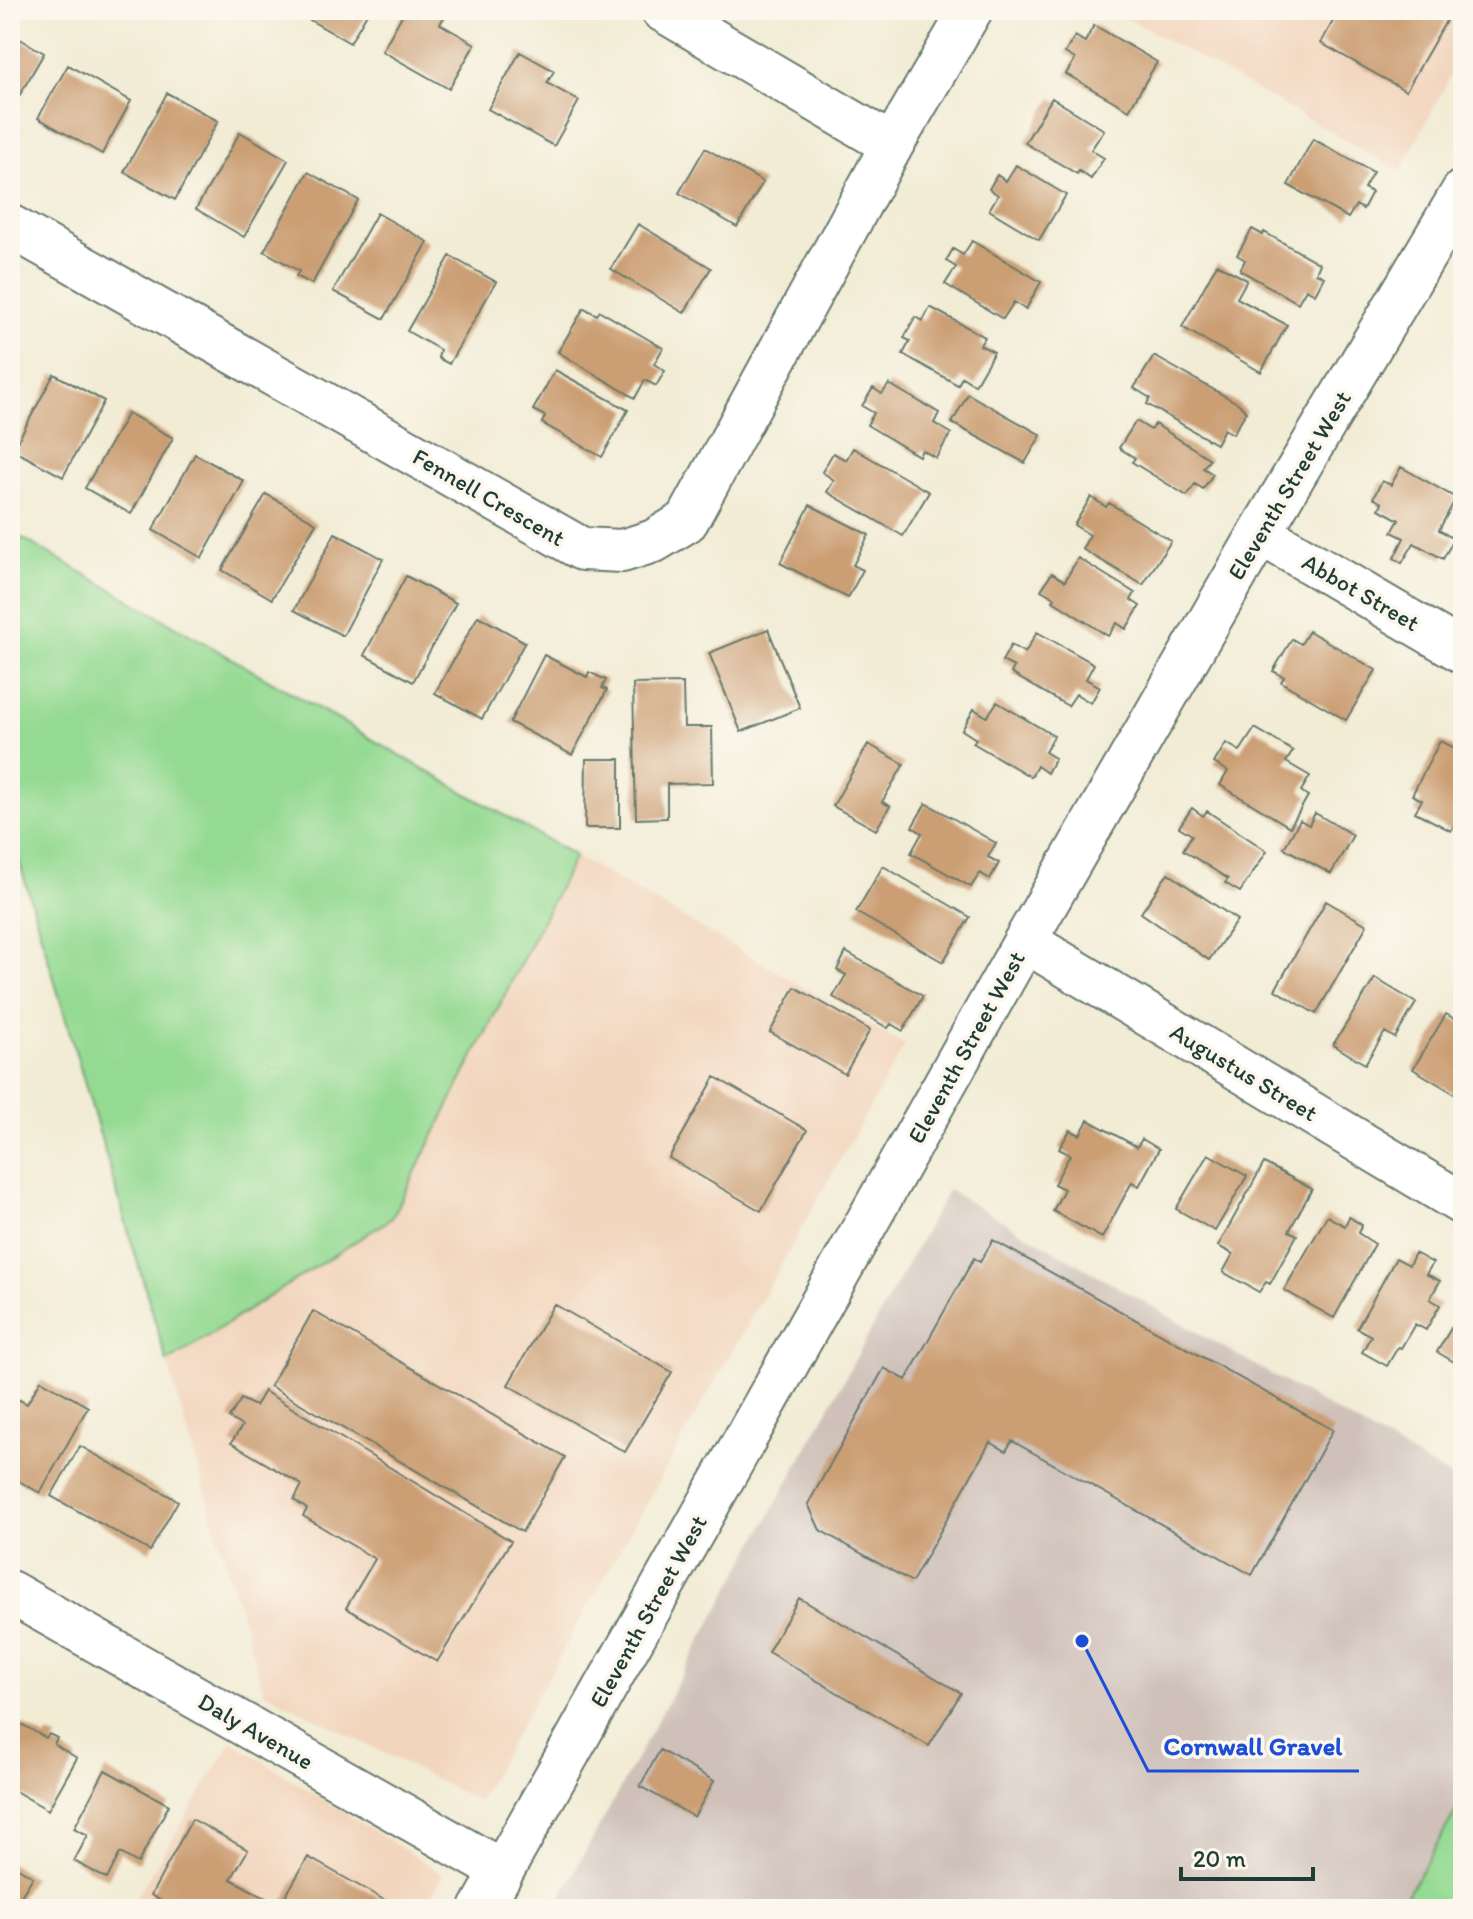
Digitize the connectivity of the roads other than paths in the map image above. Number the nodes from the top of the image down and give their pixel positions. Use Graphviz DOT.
graph roads {
  1 [pos="662,10"];
  2 [pos="971,10"];
  3 [pos="892,145"];
  4 [pos="1463,191"];
  5 [pos="10,226"];
  6 [pos="1260,533"];
  7 [pos="1463,652"];
  8 [pos="1025,941"];
  9 [pos="1463,1204"];
  10 [pos="10,1592"];
  11 [pos="502,1871"];
  12 [pos="481,1909"];
  1 -- 3 [label="street"];
  2 -- 3 [label="street, Fennell Crescent"];
  3 -- 5 [label="street, Fennell Crescent"];
  4 -- 6 [label="street, Eleventh Street West"];
  6 -- 7 [label="street, Abbot Street"];
  6 -- 8 [label="street, Eleventh Street West"];
  8 -- 9 [label="street, Augustus Street"];
  8 -- 11 [label="street, Eleventh Street West"];
  10 -- 11 [label="street, Daly Avenue"];
  11 -- 12 [label="street, Eleventh Street West"];
}
